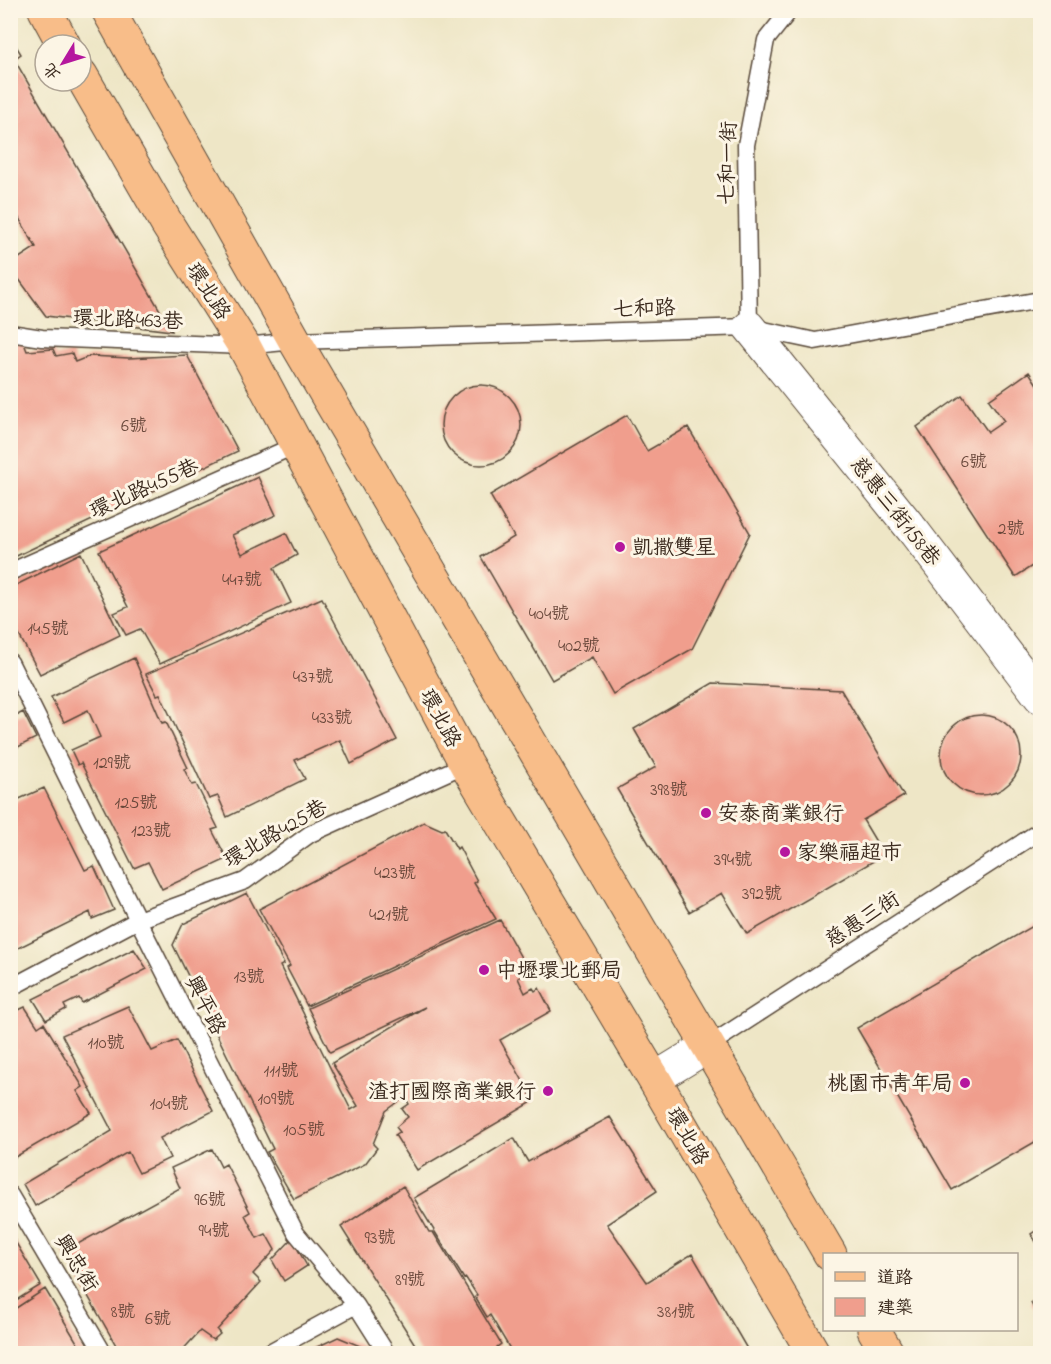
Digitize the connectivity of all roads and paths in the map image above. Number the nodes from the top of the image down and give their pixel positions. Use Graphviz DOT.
graph roads {
  1 [pos="45,10"];
  2 [pos="108,10"];
  3 [pos="790,10"];
  4 [pos="57,33"];
  5 [pos="91,93"];
  6 [pos="1041,300"];
  7 [pos="749,327"];
  8 [pos="10,333"];
  9 [pos="296,341"];
  10 [pos="244,346"];
  11 [pos="296,444"];
  12 [pos="10,572"];
  13 [pos="10,662"];
  14 [pos="1041,697"];
  15 [pos="466,764"];
  16 [pos="1041,831"];
  17 [pos="138,921"];
  18 [pos="10,988"];
  19 [pos="708,1046"];
  20 [pos="654,1079"];
  21 [pos="10,1195"];
  22 [pos="829,1253"];
  23 [pos="356,1305"];
  24 [pos="875,1331"];
  25 [pos="104,1353"];
  26 [pos="266,1353"];
  27 [pos="387,1353"];
  28 [pos="814,1353"];
  29 [pos="888,1353"];
  1 -- 4 [label="main road"];
  2 -- 9 [label="main road"];
  3 -- 7 [label="lane, 七和一街"];
  5 -- 10 [label="main road, 環北路"];
  6 -- 7 [label="lane, 七和路"];
  7 -- 9 [label="lane, 七和路"];
  7 -- 14 [label="street, 慈惠三街158巷"];
  8 -- 10 [label="lane, 環北路463巷"];
  9 -- 10 [label="lane, 七和路"];
  9 -- 19 [label="main road"];
  10 -- 11 [label="main road, 環北路"];
  11 -- 12 [label="lane, 環北路455巷"];
  11 -- 15 [label="main road, 環北路"];
  13 -- 17 [label="lane, 興平路"];
  15 -- 17 [label="lane, 環北路425巷"];
  15 -- 20 [label="main road, 環北路"];
  16 -- 19 [label="lane, 慈惠三街"];
  17 -- 18 [label="lane, 環北路425巷"];
  17 -- 23 [label="lane, 興平路"];
  19 -- 20 [label="street"];
  19 -- 22 [label="main road"];
  20 -- 28 [label="main road, 環北路"];
  21 -- 25 [label="lane, 興忠街"];
  23 -- 26 [label="lane"];
  23 -- 27 [label="lane, 興平路"];
  24 -- 29 [label="main road"];
}
